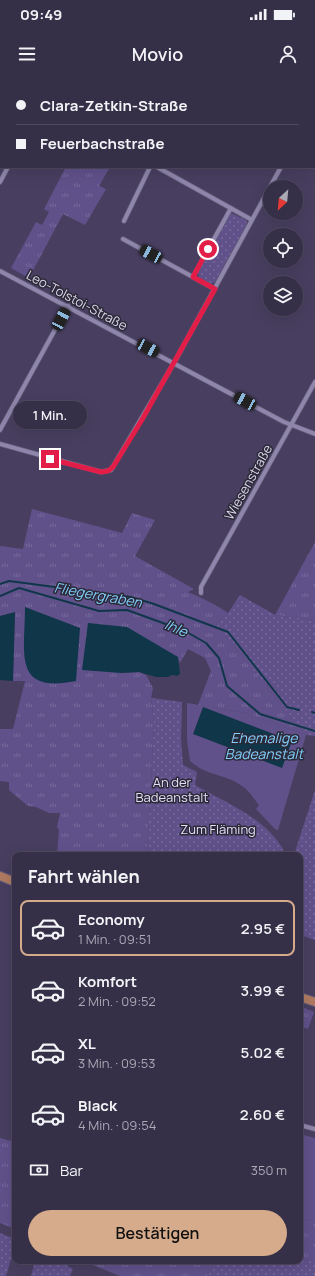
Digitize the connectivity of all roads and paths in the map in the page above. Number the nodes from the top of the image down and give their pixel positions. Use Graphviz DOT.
graph roads {
  1 [pos="7,168"];
  2 [pos="150,168"];
  3 [pos="159,168"];
  4 [pos="280,168"];
  5 [pos="274,180"];
  6 [pos="0,182"];
  7 [pos="263,200"];
  8 [pos="231,208"];
  9 [pos="252,220"];
  10 [pos="124,221"];
  11 [pos="123,239"];
  12 [pos="0,270"];
  13 [pos="193,277"];
  14 [pos="215,289"];
  15 [pos="68,306"];
  16 [pos="174,362"];
  17 [pos="315,382"];
  18 [pos="291,425"];
  19 [pos="0,430"];
  20 [pos="315,434"];
  21 [pos="0,444"];
  22 [pos="201,593"];
  23 [pos="0,876"];
  24 [pos="12,881"];
  25 [pos="303,998"];
  26 [pos="315,1002"];
  27 [pos="303,1126"];
  28 [pos="315,1129"];
  1 -- 6 [label="street"];
  2 -- 10 [label="street"];
  3 -- 8 [label="street"];
  4 -- 5 [label="street"];
  7 -- 9 [label="street"];
  8 -- 9 [label="street"];
  8 -- 13 [label="street"];
  9 -- 14 [label="street"];
  11 -- 13 [label="street"];
  12 -- 15 [label="street, Leo-Tolstoi-Straße"];
  13 -- 14 [label="street"];
  14 -- 16 [label="street"];
  15 -- 16 [label="street, Leo-Tolstoi-Straße"];
  15 -- 19 [label="street"];
  16 -- 18 [label="street, Leo-Tolstoi-Straße"];
  16 -- 21 [label="street"];
  17 -- 18 [label="street, Wiesenstraße"];
  18 -- 20 [label="street, Leo-Tolstoi-Straße"];
  18 -- 22 [label="street, Wiesenstraße"];
  23 -- 24 [label="main road"];
  25 -- 26 [label="main road"];
  27 -- 28 [label="street"];
}
